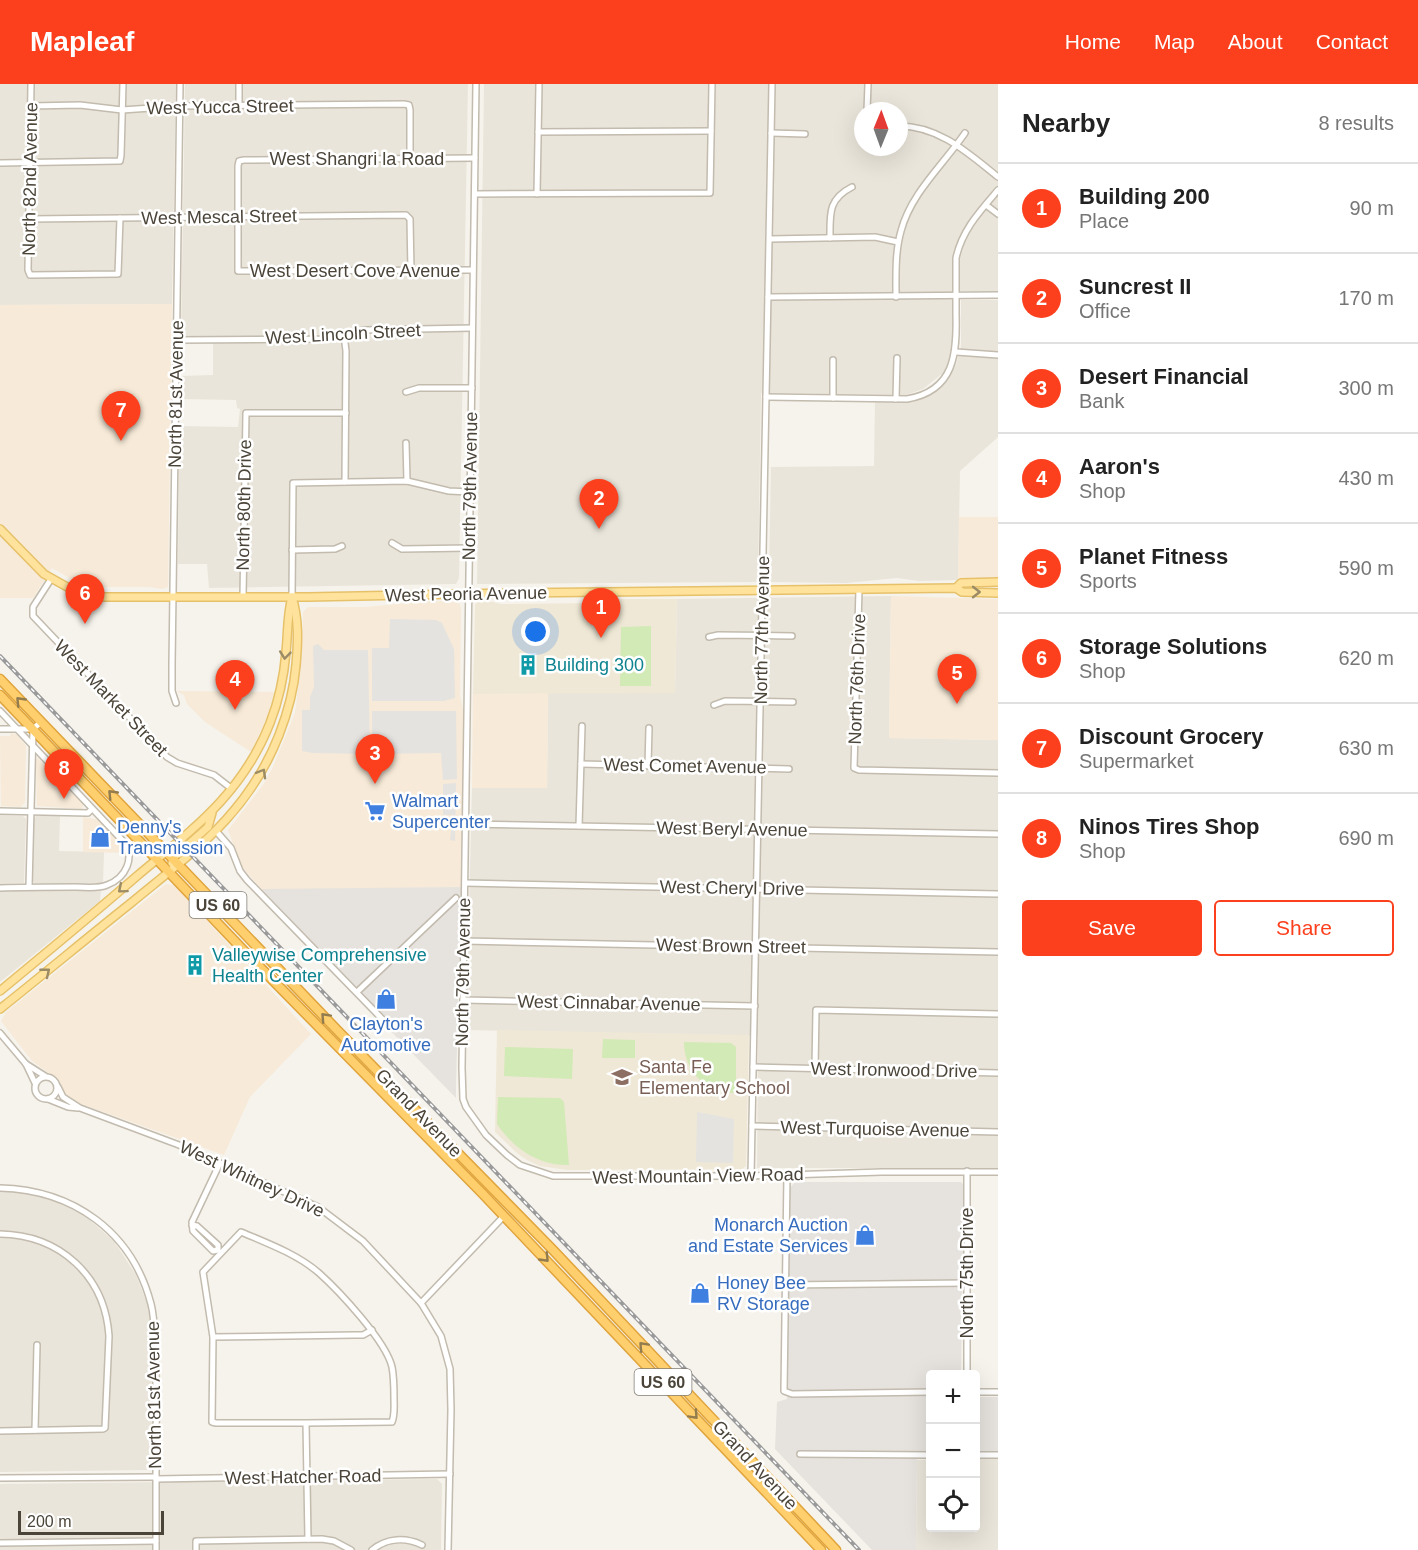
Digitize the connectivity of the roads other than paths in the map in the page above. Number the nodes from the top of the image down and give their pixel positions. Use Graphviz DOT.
graph roads {
  1 [pos="31,84"];
  2 [pos="123,84"];
  3 [pos="180,84"];
  4 [pos="239,84"];
  5 [pos="476,84"];
  6 [pos="539,84"];
  7 [pos="711,84"];
  8 [pos="772,84"];
  9 [pos="868,84"];
  10 [pos="867,102"];
  11 [pos="180,105"];
  12 [pos="239,105"];
  13 [pos="31,106"];
  14 [pos="122,110"];
  15 [pos="908,127"];
  16 [pos="711,131"];
  17 [pos="538,132"];
  18 [pos="771,133"];
  19 [pos="965,133"];
  20 [pos="805,134"];
  21 [pos="957,145"];
  22 [pos="410,159"];
  23 [pos="475,159"];
  24 [pos="30,162"];
  25 [pos="0,163"];
  26 [pos="998,177"];
  27 [pos="852,187"];
  28 [pos="998,190"];
  29 [pos="474,194"];
  30 [pos="537,194"];
  31 [pos="986,205"];
  32 [pos="998,214"];
  33 [pos="237,216"];
  34 [pos="178,217"];
  35 [pos="120,218"];
  36 [pos="29,219"];
  37 [pos="830,238"];
  38 [pos="770,239"];
  39 [pos="898,242"];
  40 [pos="473,270"];
  41 [pos="411,271"];
  42 [pos="998,295"];
  43 [pos="956,296"];
  44 [pos="768,297"];
  45 [pos="896,297"];
  46 [pos="472,328"];
  47 [pos="344,335"];
  48 [pos="177,340"];
  49 [pos="956,352"];
  50 [pos="998,355"];
  51 [pos="897,358"];
  52 [pos="833,360"];
  53 [pos="472,388"];
  54 [pos="406,392"];
  55 [pos="766,397"];
  56 [pos="833,398"];
  57 [pos="896,399"];
  58 [pos="346,412"];
  59 [pos="406,443"];
  60 [pos="345,482"];
  61 [pos="407,482"];
  62 [pos="470,492"];
  63 [pos="0,529"];
  64 [pos="392,543"];
  65 [pos="342,546"];
  66 [pos="469,548"];
  67 [pos="292,550"];
  68 [pos="51,579"];
  69 [pos="998,582"];
  70 [pos="956,588"];
  71 [pos="859,589"];
  72 [pos="763,590"];
  73 [pos="998,592"];
  74 [pos="468,593"];
  75 [pos="173,596"];
  76 [pos="243,597"];
  77 [pos="292,597"];
  78 [pos="762,636"];
  79 [pos="792,636"];
  80 [pos="709,637"];
  81 [pos="0,679"];
  82 [pos="0,695"];
  83 [pos="761,702"];
  84 [pos="793,702"];
  85 [pos="176,703"];
  86 [pos="714,705"];
  87 [pos="0,711"];
  88 [pos="41,722"];
  89 [pos="582,726"];
  90 [pos="649,728"];
  91 [pos="0,729"];
  92 [pos="33,729"];
  93 [pos="18,730"];
  94 [pos="260,745"];
  95 [pos="32,746"];
  96 [pos="273,752"];
  97 [pos="581,764"];
  98 [pos="648,766"];
  99 [pos="760,768"];
  100 [pos="789,768"];
  101 [pos="998,773"];
  102 [pos="232,789"];
  103 [pos="92,809"];
  104 [pos="0,811"];
  105 [pos="30,811"];
  106 [pos="466,824"];
  107 [pos="579,826"];
  108 [pos="758,830"];
  109 [pos="216,831"];
  110 [pos="998,834"];
  111 [pos="173,858"];
  112 [pos="157,860"];
  113 [pos="169,872"];
  114 [pos="465,883"];
  115 [pos="29,887"];
  116 [pos="0,888"];
  117 [pos="757,888"];
  118 [pos="998,894"];
  119 [pos="456,898"];
  120 [pos="464,941"];
  121 [pos="756,947"];
  122 [pos="998,951"];
  123 [pos="0,991"];
  124 [pos="357,992"];
  125 [pos="463,1000"];
  126 [pos="755,1006"];
  127 [pos="0,1009"];
  128 [pos="998,1014"];
  129 [pos="390,1027"];
  130 [pos="0,1033"];
  131 [pos="26,1064"];
  132 [pos="462,1068"];
  133 [pos="753,1068"];
  134 [pos="815,1069"];
  135 [pos="998,1073"];
  136 [pos="45,1076"];
  137 [pos="35,1085"];
  138 [pos="58,1087"];
  139 [pos="48,1099"];
  140 [pos="80,1108"];
  141 [pos="752,1126"];
  142 [pos="998,1132"];
  143 [pos="220,1163"];
  144 [pos="967,1171"];
  145 [pos="998,1172"];
  146 [pos="751,1176"];
  147 [pos="787,1176"];
  148 [pos="0,1188"];
  149 [pos="504,1216"];
  150 [pos="0,1234"];
  151 [pos="220,1252"];
  152 [pos="967,1283"];
  153 [pos="784,1285"];
  154 [pos="421,1302"];
  155 [pos="372,1330"];
  156 [pos="213,1337"];
  157 [pos="37,1345"];
  158 [pos="967,1370"];
  159 [pos="926,1392"];
  160 [pos="980,1392"];
  161 [pos="998,1392"];
  162 [pos="306,1423"];
  163 [pos="35,1430"];
  164 [pos="0,1431"];
  165 [pos="741,1449"];
  166 [pos="800,1454"];
  167 [pos="926,1455"];
  168 [pos="980,1455"];
  169 [pos="998,1455"];
  170 [pos="732,1456"];
  171 [pos="450,1474"];
  172 [pos="308,1477"];
  173 [pos="0,1478"];
  174 [pos="156,1478"];
  175 [pos="308,1539"];
  176 [pos="156,1540"];
  177 [pos="0,1543"];
  178 [pos="422,1545"];
  179 [pos="156,1550"];
  180 [pos="196,1550"];
  181 [pos="351,1550"];
  182 [pos="372,1550"];
  183 [pos="448,1550"];
  184 [pos="821,1550"];
  185 [pos="836,1550"];
  1 -- 13 [label="street, North 82nd Avenue"];
  2 -- 14 [label="street"];
  3 -- 11 [label="street, North 81st Avenue"];
  4 -- 12 [label="street"];
  5 -- 23 [label="street, North 79th Avenue"];
  6 -- 17 [label="street"];
  7 -- 16 [label="street"];
  8 -- 18 [label="street, North 77th Avenue"];
  9 -- 10 [label="street"];
  11 -- 12 [label="street, West Yucca Street"];
  11 -- 14 [label="street, West Yucca Street"];
  11 -- 34 [label="street, North 81st Avenue"];
  12 -- 22 [label="street, West Yucca Street"];
  13 -- 14 [label="street, West Yucca Street"];
  13 -- 24 [label="street, North 82nd Avenue"];
  14 -- 24 [label="street"];
  15 -- 21 [label="street"];
  16 -- 17 [label="street"];
  16 -- 30 [label="street"];
  17 -- 30 [label="street"];
  18 -- 20 [label="street"];
  18 -- 38 [label="street, North 77th Avenue"];
  19 -- 21 [label="street"];
  21 -- 26 [label="street"];
  21 -- 39 [label="street"];
  22 -- 23 [label="street, West Shangri la Road"];
  22 -- 33 [label="street, West Shangri la Road"];
  23 -- 29 [label="street, North 79th Avenue"];
  24 -- 25 [label="street"];
  24 -- 36 [label="street, North 82nd Avenue"];
  27 -- 37 [label="street"];
  28 -- 31 [label="street"];
  29 -- 30 [label="street"];
  29 -- 40 [label="street, North 79th Avenue"];
  31 -- 32 [label="street"];
  31 -- 43 [label="street"];
  33 -- 34 [label="street, West Mescal Street"];
  33 -- 41 [label="street, West Mescal Street"];
  33 -- 41 [label="street, West Desert Cove Avenue"];
  34 -- 35 [label="street, West Mescal Street"];
  34 -- 48 [label="street, North 81st Avenue"];
  35 -- 36 [label="street, West Mescal Street"];
  35 -- 36 [label="street, North 82nd Avenue"];
  37 -- 38 [label="street"];
  37 -- 39 [label="street"];
  38 -- 44 [label="street, North 77th Avenue"];
  39 -- 45 [label="street"];
  40 -- 41 [label="street, West Desert Cove Avenue"];
  40 -- 46 [label="street, North 79th Avenue"];
  42 -- 43 [label="street"];
  43 -- 45 [label="street"];
  43 -- 49 [label="street"];
  44 -- 45 [label="street"];
  44 -- 55 [label="street, North 77th Avenue"];
  46 -- 47 [label="street, West Lincoln Street"];
  46 -- 53 [label="street, North 79th Avenue"];
  47 -- 48 [label="street, West Lincoln Street"];
  47 -- 58 [label="street"];
  48 -- 75 [label="street, North 81st Avenue"];
  49 -- 50 [label="street"];
  49 -- 57 [label="street"];
  51 -- 57 [label="street"];
  52 -- 56 [label="street"];
  53 -- 54 [label="street"];
  53 -- 62 [label="street, North 79th Avenue"];
  55 -- 56 [label="street"];
  55 -- 72 [label="street, North 77th Avenue"];
  56 -- 57 [label="street"];
  58 -- 60 [label="street"];
  58 -- 76 [label="street, North 80th Drive"];
  59 -- 61 [label="street"];
  60 -- 61 [label="street"];
  60 -- 67 [label="street"];
  61 -- 62 [label="street"];
  62 -- 66 [label="street, North 79th Avenue"];
  63 -- 68 [label="main road, West Peoria Avenue"];
  64 -- 66 [label="street"];
  65 -- 67 [label="street"];
  66 -- 74 [label="street, North 79th Avenue"];
  67 -- 77 [label="street"];
  68 -- 75 [label="main road, West Peoria Avenue"];
  68 -- 102 [label="street, West Market Street"];
  69 -- 70 [label="main road, West Peoria Avenue"];
  70 -- 71 [label="main road, West Peoria Avenue"];
  70 -- 73 [label="main road, West Peoria Avenue, one-way"];
  71 -- 72 [label="main road, West Peoria Avenue"];
  71 -- 101 [label="street, North 76th Drive"];
  72 -- 74 [label="main road, West Peoria Avenue"];
  72 -- 78 [label="street, North 77th Avenue"];
  74 -- 77 [label="main road, West Peoria Avenue"];
  74 -- 106 [label="street, North 79th Avenue"];
  75 -- 76 [label="main road, West Peoria Avenue"];
  75 -- 85 [label="street, North 81st Avenue"];
  76 -- 77 [label="main road, West Peoria Avenue"];
  77 -- 94 [label="main road, one-way"];
  77 -- 96 [label="main road"];
  78 -- 79 [label="street"];
  78 -- 80 [label="street"];
  78 -- 83 [label="street, North 77th Avenue"];
  88 -- 81 [label="highway, Grand Avenue / US 60, one-way"];
  82 -- 92 [label="highway, Grand Avenue / US 60"];
  83 -- 84 [label="street"];
  83 -- 86 [label="street"];
  83 -- 99 [label="street, North 77th Avenue"];
  87 -- 93 [label="street"];
  88 -- 92 [label="street"];
  111 -- 88 [label="highway, Grand Avenue / US 60, one-way"];
  89 -- 97 [label="street"];
  90 -- 98 [label="street"];
  91 -- 93 [label="street"];
  92 -- 93 [label="street"];
  92 -- 95 [label="street"];
  92 -- 112 [label="highway, Grand Avenue / US 60"];
  93 -- 95 [label="street"];
  94 -- 96 [label="main road"];
  94 -- 102 [label="main road"];
  95 -- 103 [label="street"];
  95 -- 105 [label="street"];
  109 -- 96 [label="main road, one-way"];
  97 -- 98 [label="street, West Comet Avenue"];
  97 -- 107 [label="street"];
  98 -- 99 [label="street, West Comet Avenue"];
  99 -- 100 [label="street, West Comet Avenue"];
  99 -- 108 [label="street, North 77th Avenue"];
  102 -- 111 [label="main road"];
  103 -- 105 [label="street"];
  103 -- 115 [label="street"];
  104 -- 105 [label="street"];
  105 -- 115 [label="street"];
  106 -- 107 [label="street, West Beryl Avenue"];
  106 -- 114 [label="street, North 79th Avenue"];
  107 -- 108 [label="street, West Beryl Avenue"];
  108 -- 110 [label="street, West Beryl Avenue"];
  108 -- 117 [label="street, North 77th Avenue"];
  109 -- 111 [label="main road"];
  109 -- 124 [label="street"];
  111 -- 112 [label="main road"];
  111 -- 113 [label="main road"];
  165 -- 111 [label="highway, Grand Avenue / US 60, one-way"];
  112 -- 113 [label="highway, Grand Avenue / US 60"];
  112 -- 123 [label="main road, one-way"];
  127 -- 113 [label="main road, one-way"];
  113 -- 149 [label="highway, Grand Avenue / US 60"];
  114 -- 117 [label="street, West Cheryl Drive"];
  114 -- 120 [label="street, North 79th Avenue"];
  115 -- 116 [label="street"];
  117 -- 118 [label="street, West Cheryl Drive"];
  117 -- 121 [label="street, North 77th Avenue"];
  119 -- 124 [label="street"];
  120 -- 121 [label="street, West Brown Street"];
  120 -- 125 [label="street, North 79th Avenue"];
  121 -- 122 [label="street, West Brown Street"];
  121 -- 126 [label="street, North 77th Avenue"];
  124 -- 129 [label="street"];
  125 -- 126 [label="street, West Cinnabar Avenue"];
  125 -- 132 [label="street, North 79th Avenue"];
  126 -- 133 [label="street, North 77th Avenue"];
  128 -- 134 [label="street"];
  130 -- 131 [label="street, West Whitney Drive"];
  131 -- 136 [label="street, West Whitney Drive"];
  131 -- 137 [label="street, West Whitney Drive"];
  132 -- 146 [label="street, West Mountain View Road"];
  133 -- 134 [label="street, West Ironwood Drive"];
  133 -- 141 [label="street, North 77th Avenue"];
  134 -- 135 [label="street, West Ironwood Drive"];
  136 -- 137 [label="street"];
  136 -- 138 [label="street, West Whitney Drive"];
  137 -- 139 [label="street, West Whitney Drive"];
  138 -- 139 [label="street"];
  138 -- 140 [label="street, West Whitney Drive"];
  139 -- 140 [label="street, West Whitney Drive"];
  140 -- 143 [label="street, West Whitney Drive"];
  141 -- 142 [label="street, West Turquoise Avenue"];
  141 -- 146 [label="street, North 77th Avenue"];
  143 -- 151 [label="street"];
  143 -- 154 [label="street, West Whitney Drive"];
  144 -- 145 [label="street, West Mountain View Road"];
  144 -- 147 [label="street, West Mountain View Road"];
  144 -- 152 [label="street, North 75th Drive"];
  146 -- 147 [label="street, West Mountain View Road"];
  147 -- 153 [label="street"];
  148 -- 174 [label="street, North 81st Avenue"];
  149 -- 154 [label="street"];
  149 -- 170 [label="highway, Grand Avenue / US 60, one-way"];
  150 -- 163 [label="street"];
  151 -- 155 [label="street"];
  151 -- 156 [label="street"];
  152 -- 153 [label="street"];
  152 -- 158 [label="street, North 75th Drive"];
  153 -- 159 [label="street"];
  154 -- 171 [label="street, West Whitney Drive"];
  155 -- 156 [label="street"];
  155 -- 162 [label="street"];
  156 -- 162 [label="street"];
  157 -- 163 [label="street"];
  160 -- 161 [label="street"];
  162 -- 172 [label="street"];
  163 -- 164 [label="street"];
  165 -- 170 [label="highway"];
  165 -- 185 [label="highway, Grand Avenue / US 60"];
  166 -- 167 [label="street"];
  168 -- 169 [label="street"];
  170 -- 184 [label="highway, Grand Avenue / US 60"];
  171 -- 172 [label="street, West Hatcher Road"];
  171 -- 183 [label="street"];
  172 -- 174 [label="street, West Hatcher Road"];
  172 -- 175 [label="street"];
  173 -- 174 [label="street, West Hatcher Road"];
  174 -- 176 [label="street, North 81st Avenue"];
  175 -- 180 [label="street"];
  175 -- 181 [label="street"];
  176 -- 177 [label="street"];
  176 -- 179 [label="street, North 81st Avenue"];
  178 -- 182 [label="street"];
}
